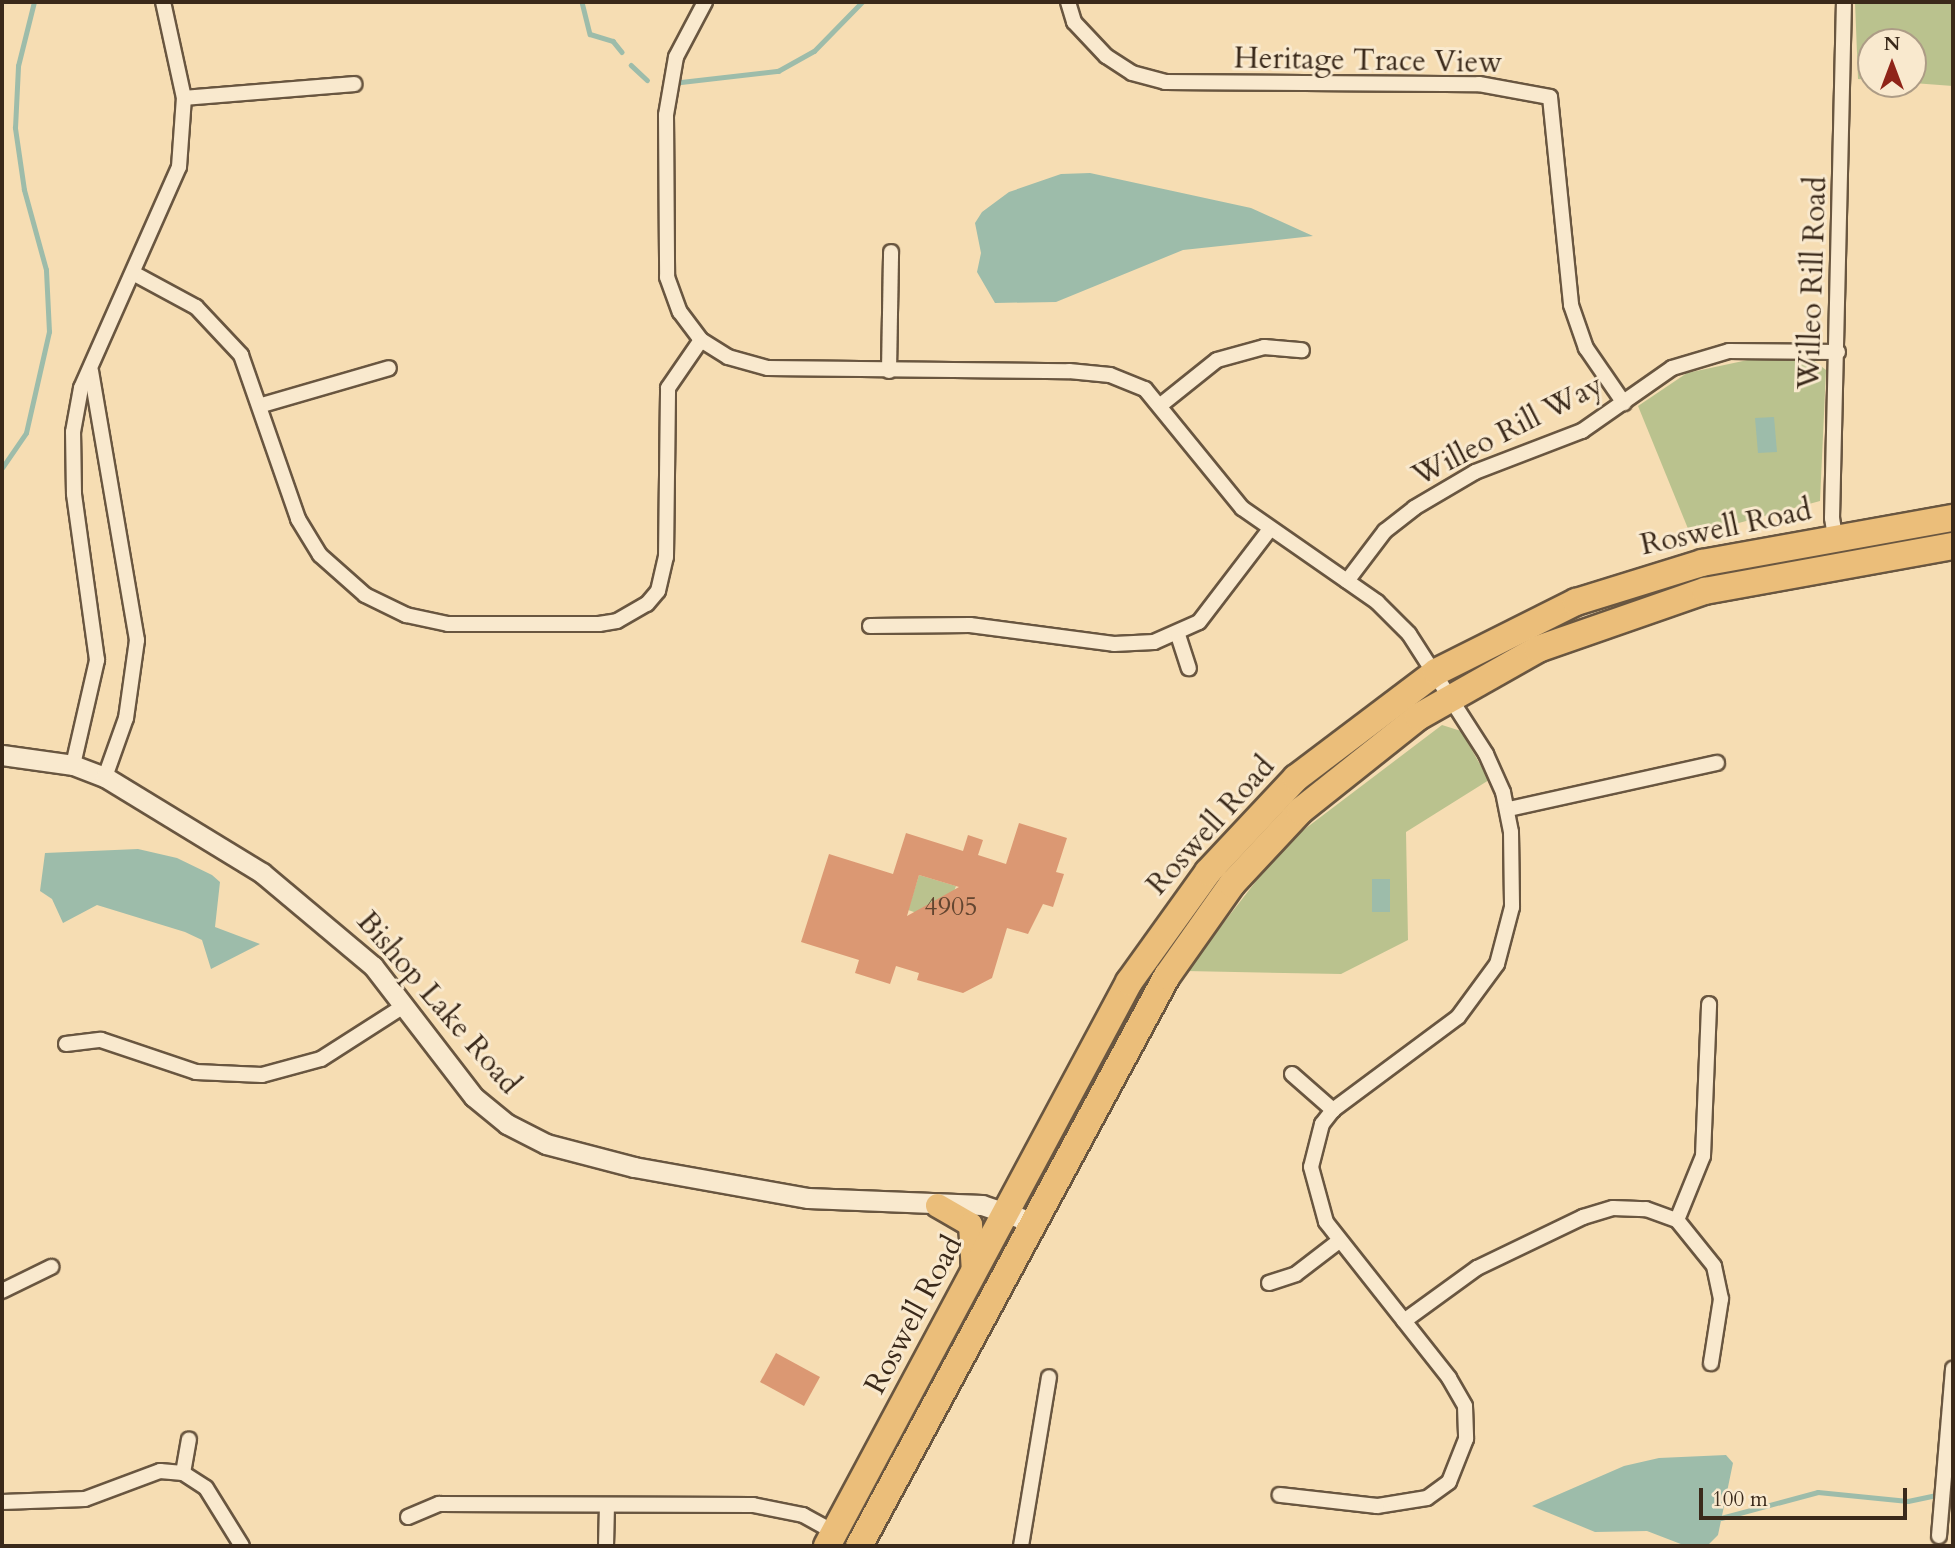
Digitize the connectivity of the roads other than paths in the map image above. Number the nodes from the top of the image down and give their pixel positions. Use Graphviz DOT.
graph roads {
  1 [pos="163,2"];
  2 [pos="705,2"];
  3 [pos="1068,2"];
  4 [pos="1844,2"];
  5 [pos="354,84"];
  6 [pos="184,98"];
  7 [pos="891,252"];
  8 [pos="134,273"];
  9 [pos="701,340"];
  10 [pos="1302,350"];
  11 [pos="1838,352"];
  12 [pos="388,369"];
  13 [pos="91,370"];
  14 [pos="889,370"];
  15 [pos="1624,403"];
  16 [pos="1162,404"];
  17 [pos="262,405"];
  18 [pos="1953,519"];
  19 [pos="1270,529"];
  20 [pos="1835,539"];
  21 [pos="1953,547"];
  22 [pos="1840,565"];
  23 [pos="1347,581"];
  24 [pos="870,626"];
  25 [pos="1178,635"];
  26 [pos="1189,668"];
  27 [pos="1436,672"];
  28 [pos="1451,696"];
  29 [pos="2,755"];
  30 [pos="1717,763"];
  31 [pos="73,765"];
  32 [pos="106,777"];
  33 [pos="1509,809"];
  34 [pos="1709,1004"];
  35 [pos="404,1006"];
  36 [pos="66,1044"];
  37 [pos="1292,1074"];
  38 [pos="1333,1110"];
  39 [pos="937,1205"];
  40 [pos="1008,1210"];
  41 [pos="1677,1220"];
  42 [pos="1032,1222"];
  43 [pos="1339,1241"];
  44 [pos="51,1267"];
  45 [pos="973,1273"];
  46 [pos="1269,1283"];
  47 [pos="2,1292"];
  48 [pos="1404,1321"];
  49 [pos="1711,1363"];
  50 [pos="1953,1369"];
  51 [pos="1049,1377"];
  52 [pos="189,1440"];
  53 [pos="183,1472"];
  54 [pos="1280,1495"];
  55 [pos="2,1502"];
  56 [pos="607,1505"];
  57 [pos="408,1517"];
  58 [pos="1939,1536"];
  59 [pos="831,1539"];
  60 [pos="242,1546"];
  61 [pos="606,1546"];
  62 [pos="859,1546"];
  63 [pos="1021,1546"];
  1 -- 6 [label="street"];
  2 -- 9 [label="street"];
  3 -- 15 [label="street, Heritage Trace View"];
  4 -- 11 [label="street, Willeo Rill Road"];
  5 -- 6 [label="street"];
  6 -- 8 [label="street"];
  7 -- 14 [label="street"];
  8 -- 13 [label="street"];
  8 -- 17 [label="street"];
  9 -- 14 [label="street"];
  9 -- 17 [label="street"];
  10 -- 16 [label="street"];
  11 -- 15 [label="street, Willeo Rill Way"];
  11 -- 20 [label="street, Willeo Rill Road"];
  12 -- 17 [label="street"];
  13 -- 31 [label="street"];
  13 -- 32 [label="street"];
  14 -- 16 [label="street"];
  15 -- 23 [label="street, Willeo Rill Way"];
  16 -- 19 [label="street"];
  18 -- 20 [label="highway, Roswell Road"];
  19 -- 23 [label="street"];
  19 -- 25 [label="street"];
  20 -- 22 [label="street, Willeo Rill Road"];
  20 -- 27 [label="highway, Roswell Road"];
  21 -- 22 [label="highway, Roswell Road"];
  22 -- 28 [label="highway, Roswell Road"];
  23 -- 27 [label="street"];
  24 -- 25 [label="street"];
  25 -- 26 [label="street"];
  27 -- 28 [label="street"];
  27 -- 40 [label="highway, Roswell Road"];
  28 -- 33 [label="street"];
  28 -- 42 [label="highway, Roswell Road"];
  29 -- 31 [label="street, Bishop Lake Road"];
  30 -- 33 [label="street"];
  31 -- 32 [label="street, Bishop Lake Road"];
  32 -- 35 [label="street, Bishop Lake Road"];
  33 -- 38 [label="street"];
  34 -- 41 [label="street"];
  35 -- 36 [label="street"];
  35 -- 39 [label="street, Bishop Lake Road"];
  37 -- 38 [label="street"];
  38 -- 43 [label="street"];
  39 -- 40 [label="street, Bishop Lake Road"];
  39 -- 45 [label="main road"];
  40 -- 42 [label="street, Bishop Lake Road"];
  40 -- 45 [label="highway, Roswell Road"];
  41 -- 48 [label="street"];
  41 -- 49 [label="street"];
  42 -- 62 [label="highway, Roswell Road"];
  43 -- 46 [label="street"];
  43 -- 48 [label="street"];
  44 -- 47 [label="street"];
  45 -- 59 [label="highway, Roswell Road"];
  48 -- 54 [label="street"];
  50 -- 58 [label="street"];
  51 -- 63 [label="street"];
  52 -- 53 [label="street"];
  53 -- 55 [label="street"];
  53 -- 60 [label="street"];
  56 -- 57 [label="street"];
  56 -- 59 [label="street"];
  56 -- 61 [label="street"];
}
